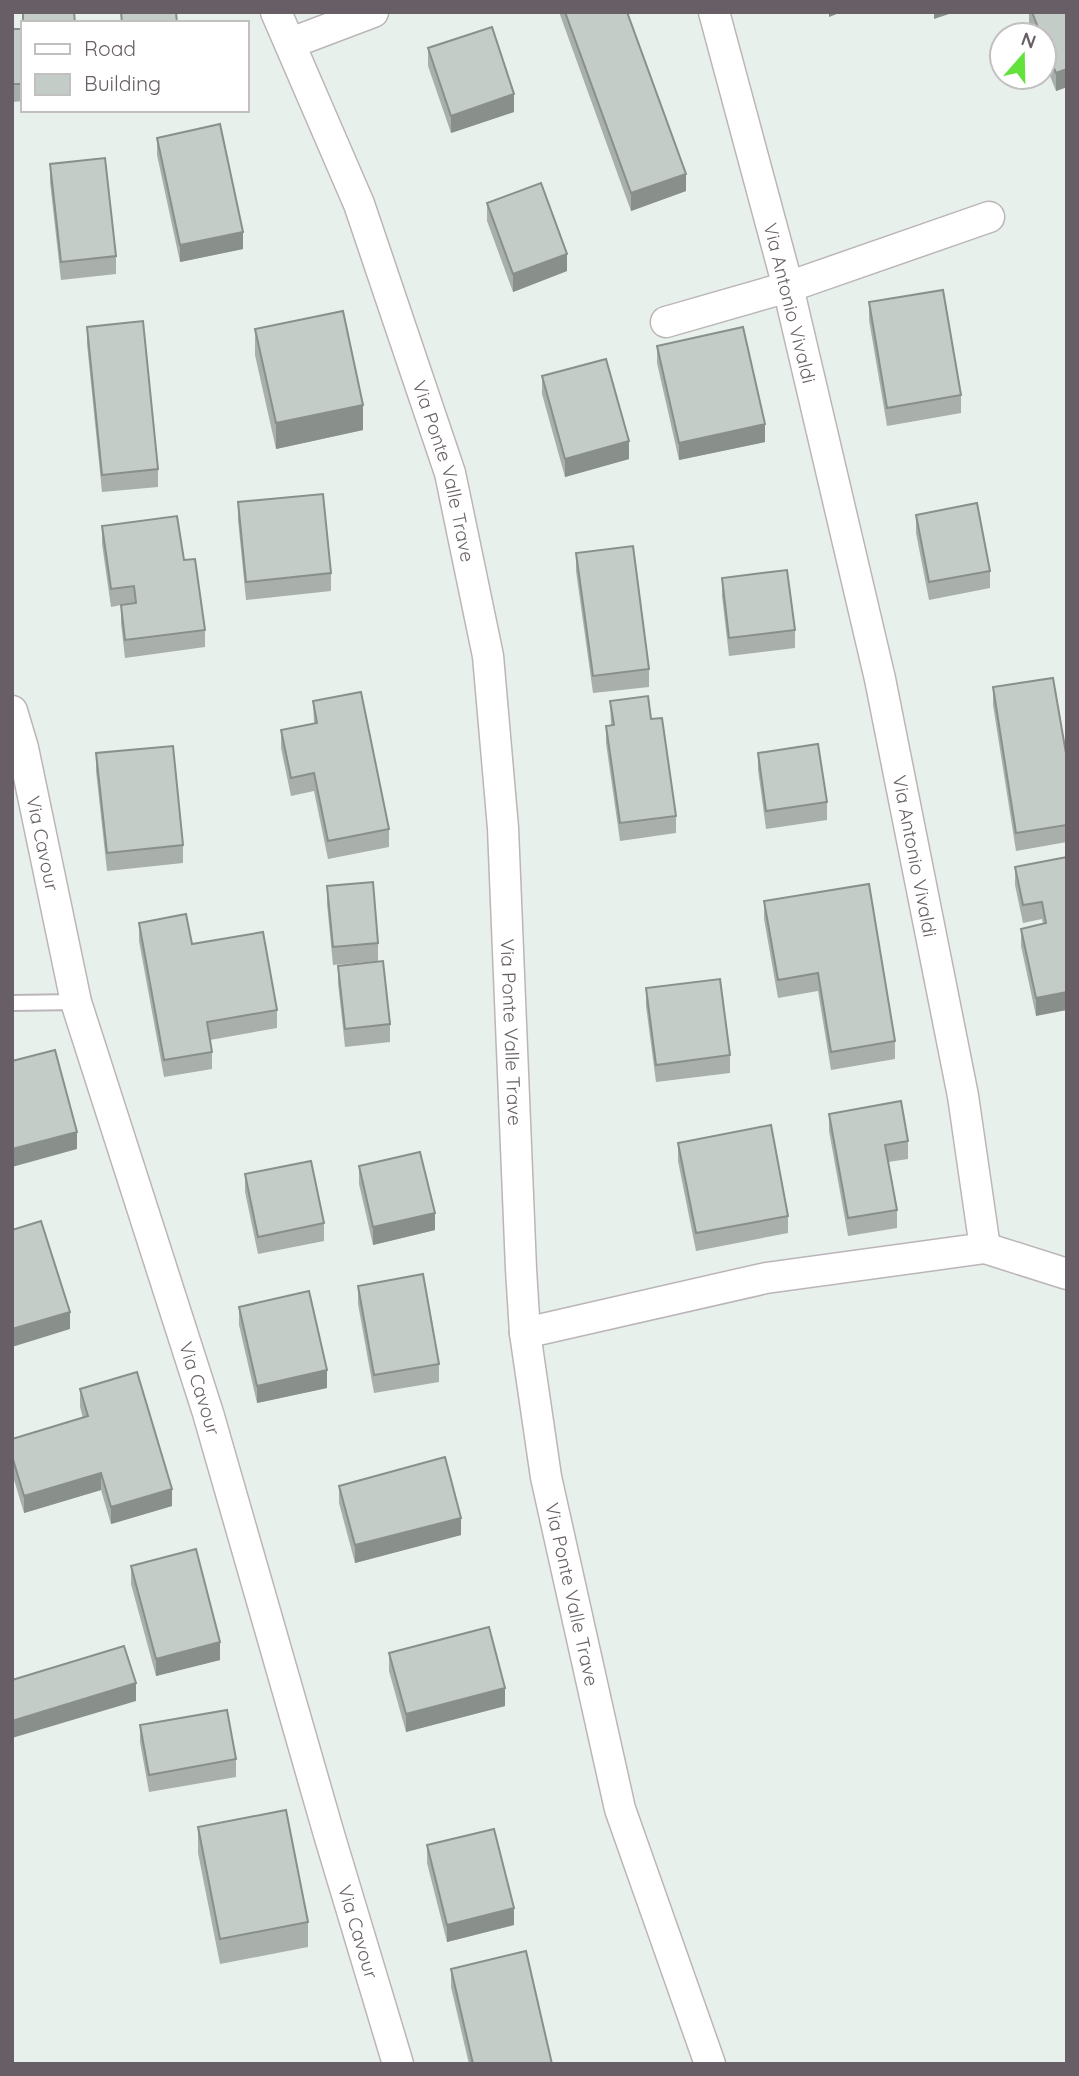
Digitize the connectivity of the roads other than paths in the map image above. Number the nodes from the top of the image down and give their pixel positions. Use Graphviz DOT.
graph roads {
  1 [pos="276,12"];
  2 [pos="373,12"];
  3 [pos="714,12"];
  4 [pos="291,43"];
  5 [pos="989,217"];
  6 [pos="788,287"];
  7 [pos="666,321"];
  8 [pos="12,711"];
  9 [pos="76,1002"];
  10 [pos="12,1003"];
  11 [pos="985,1248"];
  12 [pos="1067,1274"];
  13 [pos="525,1333"];
  14 [pos="398,2064"];
  15 [pos="710,2064"];
  1 -- 4 [label="street, Via Ponte Valle Trave"];
  2 -- 4 [label="street"];
  3 -- 6 [label="street, Via Antonio Vivaldi"];
  4 -- 13 [label="street, Via Ponte Valle Trave"];
  5 -- 6 [label="street"];
  6 -- 7 [label="street"];
  6 -- 11 [label="street, Via Antonio Vivaldi"];
  8 -- 9 [label="street, Via Cavour"];
  9 -- 10 [label="lane"];
  9 -- 14 [label="street, Via Cavour"];
  11 -- 12 [label="street"];
  11 -- 13 [label="street"];
  13 -- 15 [label="street, Via Ponte Valle Trave"];
}
